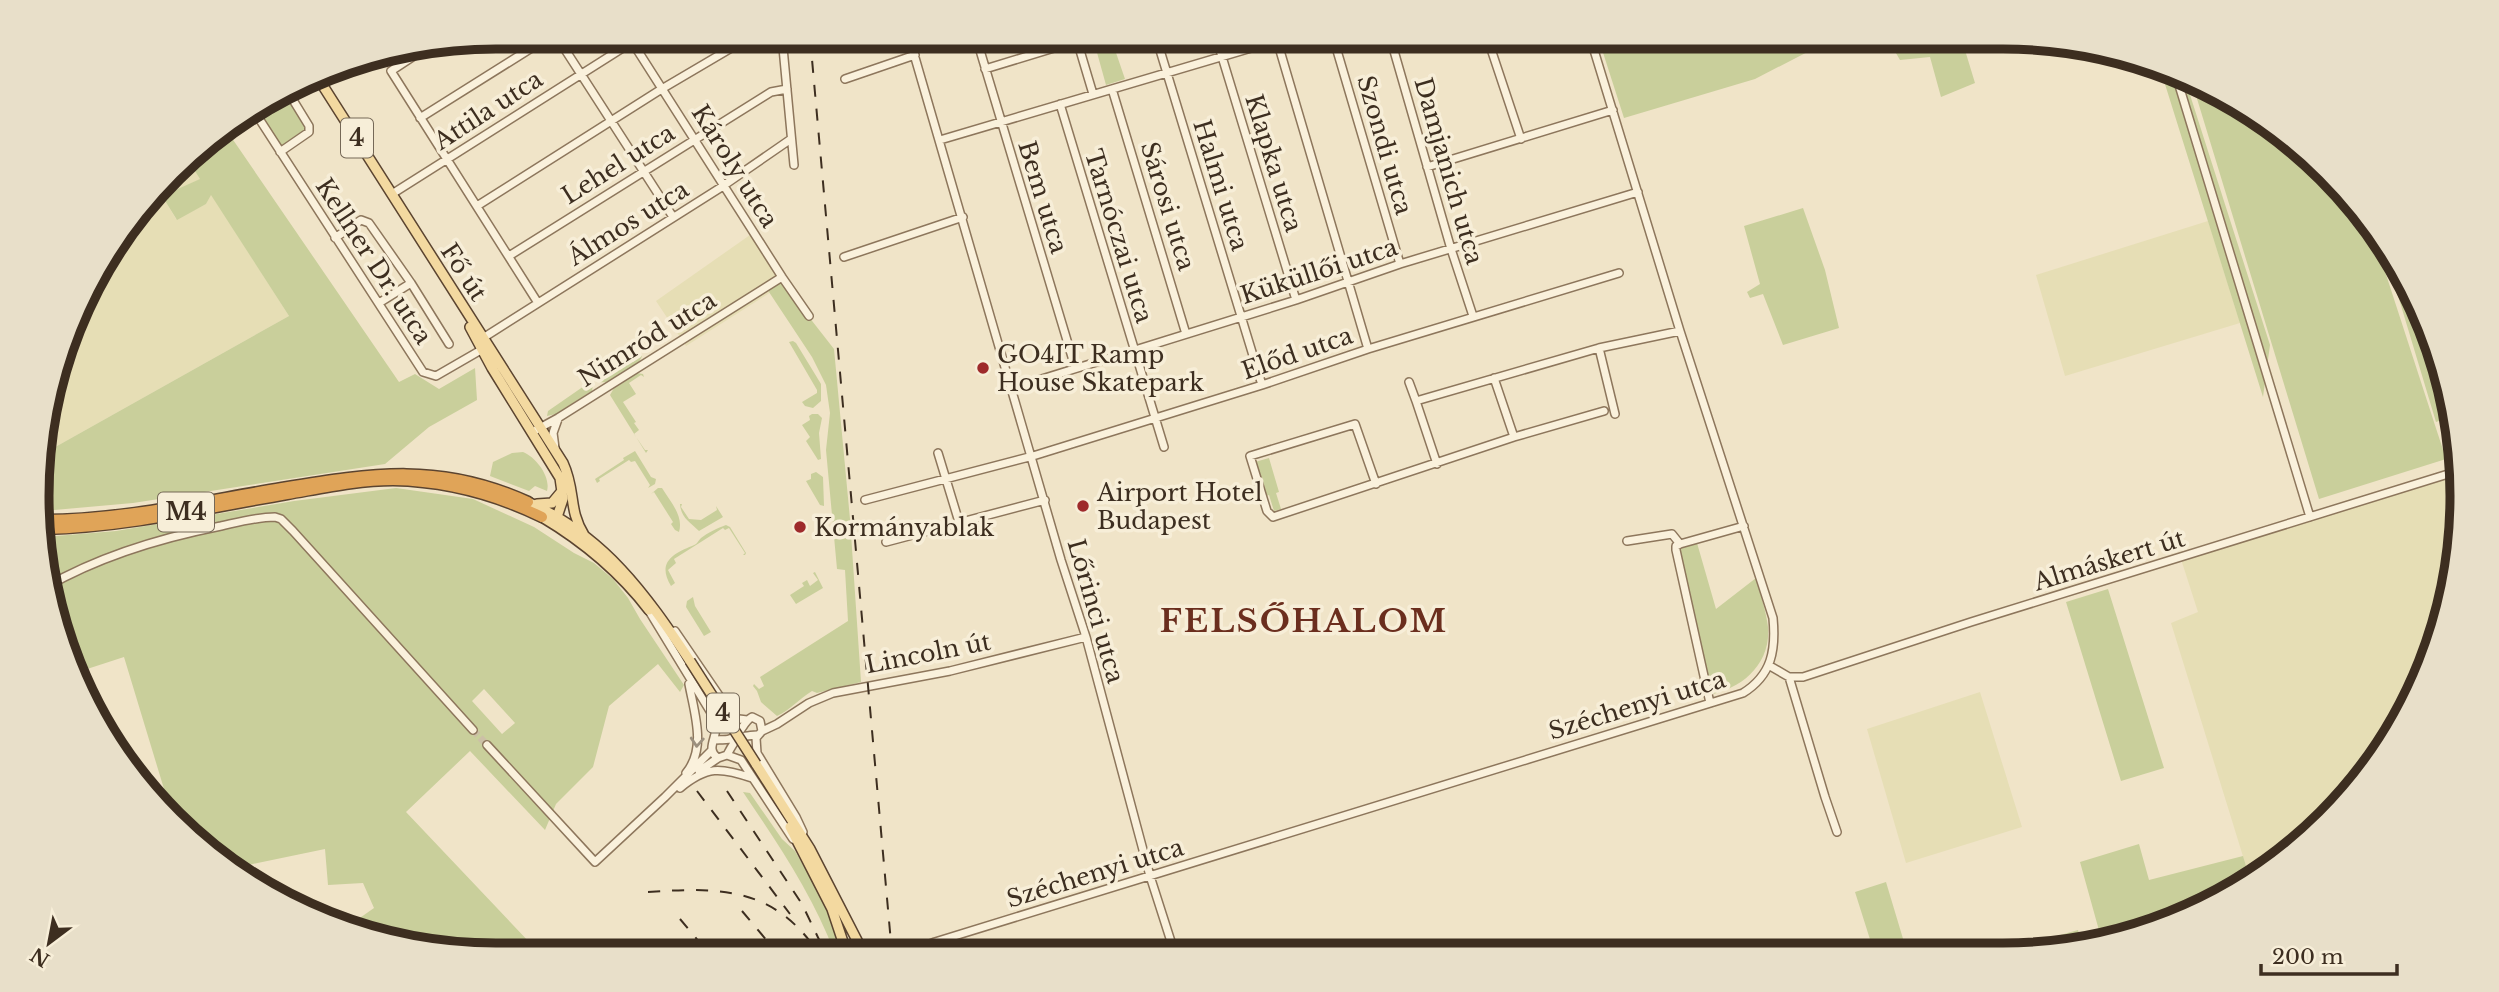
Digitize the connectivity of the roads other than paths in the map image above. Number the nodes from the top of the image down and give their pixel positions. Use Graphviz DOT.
graph roads {
  1 [pos="530,49"];
  2 [pos="564,49"];
  3 [pos="616,49"];
  4 [pos="637,49"];
  5 [pos="730,49"];
  6 [pos="783,49"];
  7 [pos="913,49"];
  8 [pos="979,49"];
  9 [pos="1046,49"];
  10 [pos="1079,49"];
  11 [pos="1160,49"];
  12 [pos="1220,49"];
  13 [pos="1245,49"];
  14 [pos="1279,49"];
  15 [pos="1337,49"];
  16 [pos="1393,49"];
  17 [pos="1491,49"];
  18 [pos="1594,49"];
  19 [pos="915,55"];
  20 [pos="1222,57"];
  21 [pos="411,58"];
  22 [pos="985,69"];
  23 [pos="1167,72"];
  24 [pos="580,74"];
  25 [pos="845,79"];
  26 [pos="322,84"];
  27 [pos="2179,85"];
  28 [pos="663,89"];
  29 [pos="787,89"];
  30 [pos="1112,89"];
  31 [pos="1093,94"];
  32 [pos="292,98"];
  33 [pos="1060,104"];
  34 [pos="1613,110"];
  35 [pos="258,118"];
  36 [pos="420,118"];
  37 [pos="611,121"];
  38 [pos="1001,122"];
  39 [pos="695,139"];
  40 [pos="792,139"];
  41 [pos="1521,139"];
  42 [pos="940,140"];
  43 [pos="280,152"];
  44 [pos="446,159"];
  45 [pos="794,165"];
  46 [pos="1427,167"];
  47 [pos="643,171"];
  48 [pos="723,184"];
  49 [pos="1637,192"];
  50 [pos="392,194"];
  51 [pos="477,206"];
  52 [pos="673,217"];
  53 [pos="963,217"];
  54 [pos="335,238"];
  55 [pos="1451,249"];
  56 [pos="509,256"];
  57 [pos="844,257"];
  58 [pos="1400,264"];
  59 [pos="1619,274"];
  60 [pos="782,277"];
  61 [pos="1347,281"];
  62 [pos="411,283"];
  63 [pos="453,292"];
  64 [pos="1296,300"];
  65 [pos="379,303"];
  66 [pos="538,303"];
  67 [pos="809,316"];
  68 [pos="1473,316"];
  69 [pos="1241,317"];
  70 [pos="1680,331"];
  71 [pos="1186,334"];
  72 [pos="483,338"];
  73 [pos="449,344"];
  74 [pos="1599,348"];
  75 [pos="481,349"];
  76 [pos="1368,349"];
  77 [pos="1133,350"];
  78 [pos="497,358"];
  79 [pos="1074,367"];
  80 [pos="1494,378"];
  81 [pos="1409,382"];
  82 [pos="1262,385"];
  83 [pos="1013,388"];
  84 [pos="1416,401"];
  85 [pos="1604,411"];
  86 [pos="1615,414"];
  87 [pos="558,418"];
  88 [pos="1154,419"];
  89 [pos="536,430"];
  90 [pos="1514,437"];
  91 [pos="1164,447"];
  92 [pos="555,451"];
  93 [pos="938,453"];
  94 [pos="1033,456"];
  95 [pos="1437,464"];
  96 [pos="2449,474"];
  97 [pos="946,478"];
  98 [pos="1376,484"];
  99 [pos="568,488"];
  100 [pos="865,500"];
  101 [pos="1045,500"];
  102 [pos="528,502"];
  103 [pos="542,517"];
  104 [pos="2310,517"];
  105 [pos="557,518"];
  106 [pos="50,520"];
  107 [pos="959,522"];
  108 [pos="1744,526"];
  109 [pos="50,528"];
  110 [pos="564,530"];
  111 [pos="584,535"];
  112 [pos="1627,541"];
  113 [pos="886,542"];
  114 [pos="1680,544"];
  115 [pos="58,581"];
  116 [pos="650,607"];
  117 [pos="1086,637"];
  118 [pos="1770,666"];
  119 [pos="688,677"];
  120 [pos="1789,677"];
  121 [pos="1803,677"];
  122 [pos="1795,693"];
  123 [pos="1710,703"];
  124 [pos="760,720"];
  125 [pos="783,720"];
  126 [pos="745,723"];
  127 [pos="473,730"];
  128 [pos="756,734"];
  129 [pos="719,740"];
  130 [pos="487,746"];
  131 [pos="730,746"];
  132 [pos="711,751"];
  133 [pos="727,755"];
  134 [pos="718,758"];
  135 [pos="753,779"];
  136 [pos="665,797"];
  137 [pos="1837,832"];
  138 [pos="807,851"];
  139 [pos="1150,876"];
  140 [pos="844,943"];
  141 [pos="858,943"];
  142 [pos="932,943"];
  143 [pos="1171,943"];
  1 -- 36 [label="street"];
  2 -- 24 [label="street"];
  3 -- 24 [label="street, Attila utca"];
  4 -- 28 [label="street, Károly utca"];
  5 -- 28 [label="street"];
  6 -- 29 [label="street"];
  7 -- 19 [label="street, Lőrinci utca"];
  8 -- 22 [label="street, Bem utca"];
  9 -- 22 [label="street"];
  10 -- 31 [label="street"];
  11 -- 23 [label="street, Halmi utca"];
  12 -- 20 [label="street, Klapka utca"];
  13 -- 20 [label="street"];
  14 -- 61 [label="street"];
  15 -- 58 [label="street, Szondi utca"];
  16 -- 46 [label="street, Damjanich utca"];
  17 -- 41 [label="street"];
  18 -- 34 [label="street"];
  19 -- 25 [label="street"];
  19 -- 42 [label="street, Lőrinci utca"];
  20 -- 23 [label="street"];
  20 -- 64 [label="street, Klapka utca"];
  21 -- 36 [label="street"];
  22 -- 38 [label="street, Bem utca"];
  23 -- 30 [label="street"];
  23 -- 69 [label="street, Halmi utca"];
  24 -- 37 [label="street"];
  24 -- 44 [label="street, Attila utca"];
  26 -- 50 [label="main road, Fő út / 4"];
  27 -- 104 [label="street"];
  28 -- 37 [label="street"];
  28 -- 39 [label="street, Károly utca"];
  29 -- 39 [label="street, Lehel utca"];
  29 -- 40 [label="street"];
  30 -- 31 [label="street"];
  30 -- 71 [label="street, Sárosi utca"];
  31 -- 33 [label="street"];
  32 -- 43 [label="street"];
  33 -- 38 [label="street"];
  33 -- 77 [label="street, Tarnóczai utca"];
  34 -- 41 [label="street"];
  34 -- 49 [label="street"];
  35 -- 43 [label="street, Kellner Dr. utca"];
  36 -- 44 [label="street"];
  37 -- 47 [label="street"];
  37 -- 51 [label="street"];
  38 -- 42 [label="street"];
  38 -- 79 [label="street, Bem utca"];
  39 -- 47 [label="street, Lehel utca"];
  39 -- 48 [label="street, Károly utca"];
  40 -- 45 [label="street"];
  40 -- 48 [label="street, Álmos utca"];
  41 -- 46 [label="street"];
  42 -- 53 [label="street, Lőrinci utca"];
  43 -- 54 [label="street, Kellner Dr. utca"];
  44 -- 50 [label="street, Attila utca"];
  44 -- 51 [label="street"];
  46 -- 55 [label="street, Damjanich utca"];
  47 -- 52 [label="street"];
  47 -- 56 [label="street, Lehel utca"];
  48 -- 52 [label="street, Álmos utca"];
  48 -- 60 [label="street, Károly utca"];
  49 -- 55 [label="street, Küküllői utca"];
  49 -- 70 [label="street"];
  50 -- 63 [label="main road, Fő út / 4"];
  51 -- 56 [label="street"];
  52 -- 66 [label="street, Álmos utca"];
  53 -- 57 [label="street"];
  53 -- 83 [label="street, Lőrinci utca"];
  54 -- 62 [label="street"];
  54 -- 65 [label="street, Kellner Dr. utca"];
  55 -- 58 [label="street, Küküllői utca"];
  55 -- 68 [label="street, Damjanich utca"];
  56 -- 66 [label="street"];
  58 -- 61 [label="street, Küküllői utca"];
  59 -- 68 [label="street, Előd utca"];
  60 -- 67 [label="street, Károly utca"];
  60 -- 87 [label="street, Nimród utca"];
  61 -- 64 [label="street, Küküllői utca"];
  61 -- 76 [label="street"];
  62 -- 65 [label="street"];
  62 -- 73 [label="street"];
  63 -- 72 [label="main road, Fő út / 4"];
  63 -- 75 [label="main road, 4"];
  64 -- 69 [label="street, Küküllői utca"];
  65 -- 75 [label="street, Kellner Dr. utca"];
  66 -- 72 [label="street, Álmos utca"];
  68 -- 76 [label="street, Előd utca"];
  69 -- 71 [label="street, Küküllői utca"];
  69 -- 82 [label="street, Halmi utca"];
  70 -- 74 [label="street"];
  70 -- 108 [label="street"];
  71 -- 77 [label="street, Küküllői utca"];
  72 -- 78 [label="main road, Fő út / 4"];
  74 -- 80 [label="street"];
  74 -- 86 [label="street"];
  75 -- 78 [label="main road"];
  75 -- 89 [label="main road, 4"];
  76 -- 82 [label="street, Előd utca"];
  77 -- 79 [label="street, Küküllői utca"];
  77 -- 88 [label="street, Tarnóczai utca"];
  78 -- 89 [label="main road, Fő út / 4"];
  79 -- 83 [label="street, Küküllői utca"];
  80 -- 84 [label="street"];
  80 -- 90 [label="street"];
  81 -- 84 [label="street"];
  82 -- 88 [label="street, Előd utca"];
  83 -- 94 [label="street, Lőrinci utca"];
  84 -- 95 [label="street"];
  85 -- 90 [label="street"];
  87 -- 89 [label="street, Nimród utca"];
  87 -- 92 [label="street"];
  88 -- 91 [label="street, Tarnóczai utca"];
  88 -- 94 [label="street, Előd utca"];
  89 -- 92 [label="main road, Fő út / 4"];
  89 -- 99 [label="main road, 4"];
  90 -- 95 [label="street"];
  92 -- 99 [label="main road, Fő út / 4"];
  93 -- 97 [label="street"];
  94 -- 97 [label="street, Előd utca"];
  94 -- 101 [label="street, Lőrinci utca"];
  95 -- 98 [label="street"];
  96 -- 104 [label="street, Almáskert út"];
  97 -- 100 [label="street, Előd utca"];
  97 -- 107 [label="street"];
  98 -- 98 [label="street"];
  99 -- 102 [label="main road"];
  99 -- 105 [label="main road"];
  99 -- 111 [label="main road, 4"];
  101 -- 107 [label="street"];
  101 -- 117 [label="street, Lőrinci utca"];
  102 -- 105 [label="main road"];
  102 -- 106 [label="highway, M4"];
  103 -- 105 [label="main road"];
  103 -- 109 [label="highway, M4"];
  103 -- 110 [label="main road"];
  104 -- 121 [label="street, Almáskert út"];
  105 -- 110 [label="main road, 4"];
  105 -- 111 [label="main road"];
  107 -- 113 [label="street"];
  108 -- 114 [label="street"];
  108 -- 118 [label="street"];
  110 -- 116 [label="main road, 4"];
  111 -- 116 [label="main road, 4"];
  112 -- 114 [label="street"];
  114 -- 123 [label="street"];
  115 -- 127 [label="street"];
  116 -- 119 [label="street"];
  116 -- 126 [label="street"];
  116 -- 138 [label="main road, 4, bridge"];
  117 -- 125 [label="street, Lincoln út"];
  117 -- 139 [label="street, Lőrinci utca"];
  118 -- 120 [label="street"];
  118 -- 123 [label="street, Széchenyi utca"];
  119 -- 129 [label="street"];
  119 -- 136 [label="street, one-way"];
  120 -- 121 [label="street, Almáskert út"];
  120 -- 122 [label="street"];
  121 -- 122 [label="street"];
  122 -- 137 [label="street"];
  123 -- 139 [label="street, Széchenyi utca"];
  124 -- 125 [label="street"];
  124 -- 126 [label="street"];
  124 -- 128 [label="street"];
  125 -- 128 [label="street, Lincoln út"];
  126 -- 128 [label="street"];
  126 -- 129 [label="street"];
  128 -- 131 [label="street, Lincoln út"];
  128 -- 138 [label="street"];
  129 -- 131 [label="street"];
  129 -- 132 [label="street"];
  130 -- 136 [label="street"];
  131 -- 133 [label="street"];
  132 -- 134 [label="street"];
  132 -- 136 [label="street"];
  133 -- 134 [label="street"];
  133 -- 135 [label="street"];
  134 -- 136 [label="street"];
  135 -- 136 [label="street"];
  135 -- 138 [label="street"];
  138 -- 140 [label="main road, 4"];
  138 -- 141 [label="main road, 4"];
  139 -- 142 [label="street, Széchenyi utca"];
  139 -- 143 [label="street, Lőrinci utca"];
}
